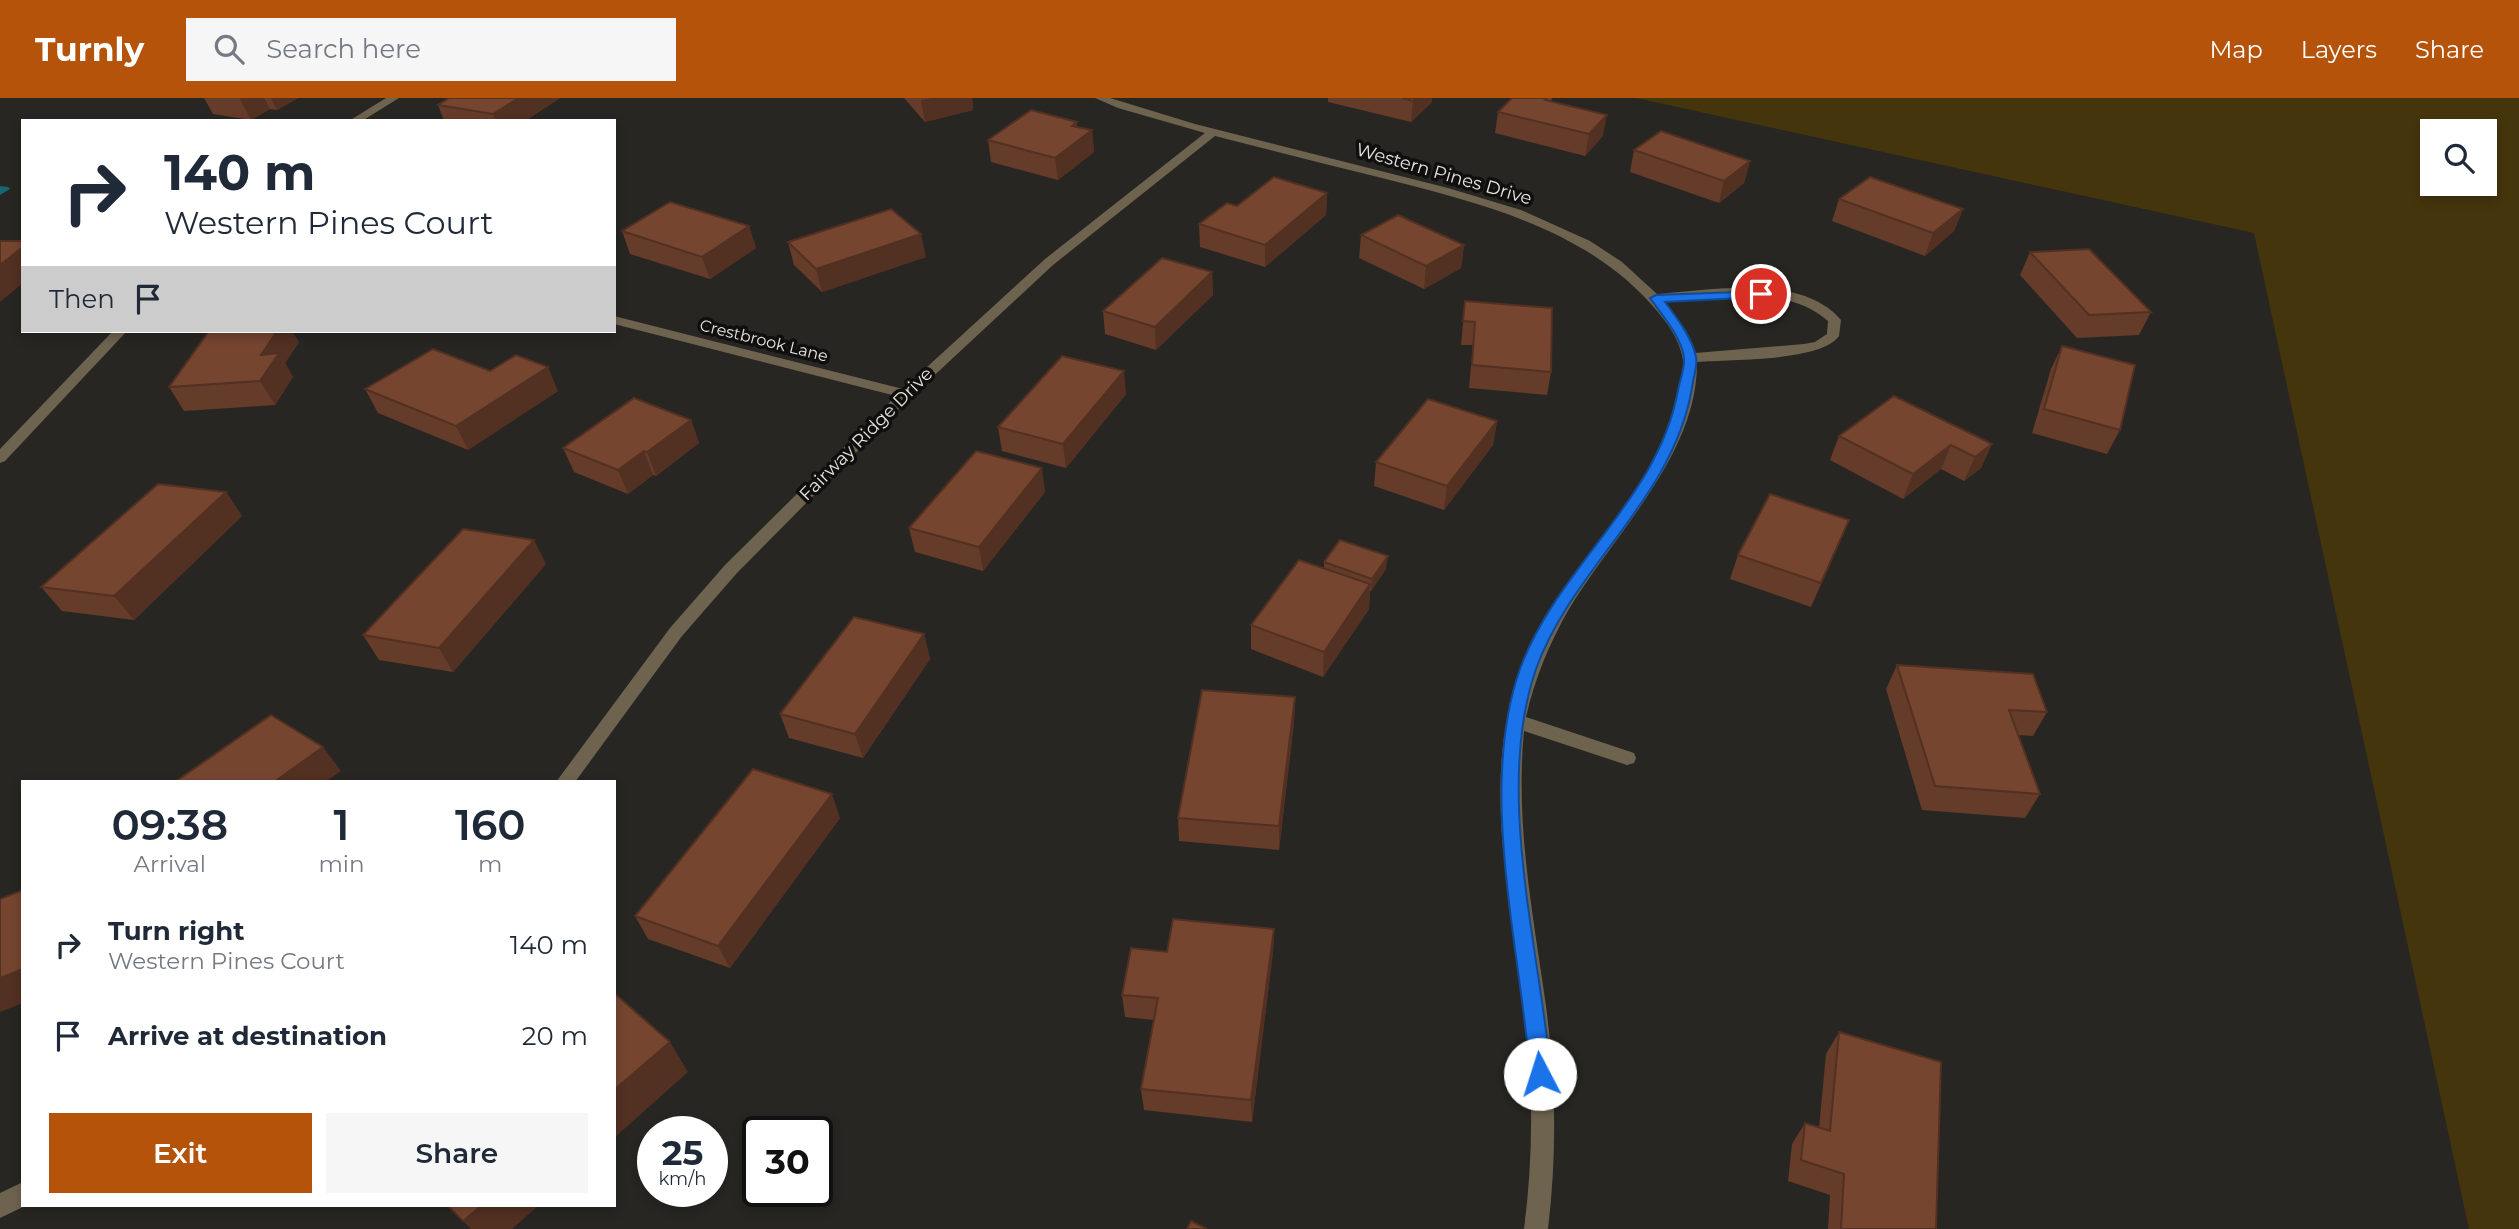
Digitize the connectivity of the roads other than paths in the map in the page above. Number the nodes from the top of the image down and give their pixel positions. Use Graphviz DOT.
graph roads {
  1 [pos="394,98"];
  2 [pos="1100,98"];
  3 [pos="357,119"];
  4 [pos="1213,132"];
  5 [pos="1656,298"];
  6 [pos="616,321"];
  7 [pos="118,333"];
  8 [pos="1690,358"];
  9 [pos="906,394"];
  10 [pos="0,458"];
  11 [pos="1516,721"];
  12 [pos="1627,758"];
  13 [pos="566,780"];
  14 [pos="21,1195"];
  15 [pos="0,1206"];
  16 [pos="1536,1229"];
  1 -- 3 [label="street"];
  2 -- 4 [label="street, Western Pines Drive"];
  4 -- 5 [label="street, Western Pines Drive"];
  4 -- 9 [label="street, Fairway Ridge Drive"];
  5 -- 8 [label="street, Western Pines Drive"];
  5 -- 8 [label="street"];
  6 -- 9 [label="street, Crestbrook Lane"];
  7 -- 10 [label="street"];
  8 -- 11 [label="street"];
  9 -- 13 [label="street, Fairway Ridge Drive"];
  11 -- 12 [label="street"];
  11 -- 16 [label="street"];
  14 -- 15 [label="street"];
}
